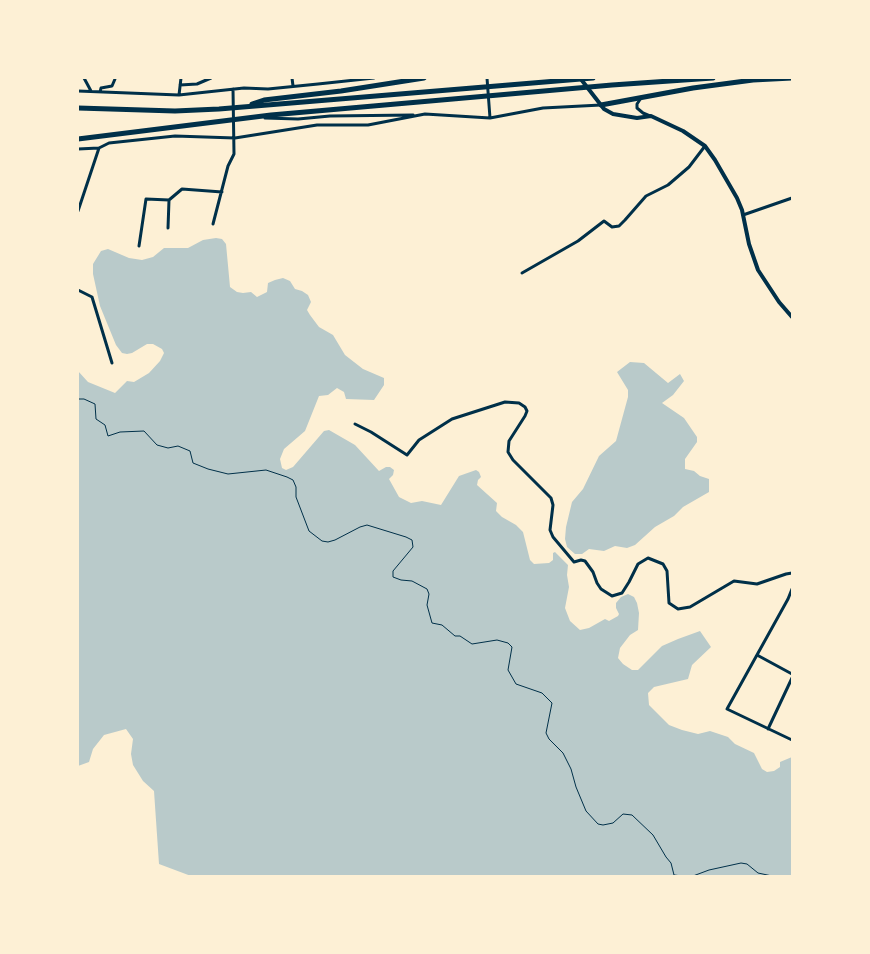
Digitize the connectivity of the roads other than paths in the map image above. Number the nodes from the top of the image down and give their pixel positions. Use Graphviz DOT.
graph roads {
  1 [pos="84,78"];
  2 [pos="90,78"];
  3 [pos="181,78"];
  4 [pos="212,78"];
  5 [pos="292,78"];
  6 [pos="374,78"];
  7 [pos="424,78"];
  8 [pos="487,78"];
  9 [pos="580,78"];
  10 [pos="593,78"];
  11 [pos="713,78"];
  12 [pos="792,78"];
  13 [pos="115,79"];
  14 [pos="348,79"];
  15 [pos="87,82"];
  16 [pos="180,85"];
  17 [pos="293,86"];
  18 [pos="233,89"];
  19 [pos="91,91"];
  20 [pos="78,92"];
  21 [pos="100,92"];
  22 [pos="178,95"];
  23 [pos="642,97"];
  24 [pos="601,105"];
  25 [pos="241,107"];
  26 [pos="78,108"];
  27 [pos="425,114"];
  28 [pos="651,116"];
  29 [pos="249,118"];
  30 [pos="490,118"];
  31 [pos="235,138"];
  32 [pos="78,139"];
  33 [pos="704,146"];
  34 [pos="99,148"];
  35 [pos="78,149"];
  36 [pos="222,192"];
  37 [pos="792,198"];
  38 [pos="169,200"];
  39 [pos="78,211"];
  40 [pos="743,215"];
  41 [pos="213,224"];
  42 [pos="168,228"];
  43 [pos="139,246"];
  44 [pos="522,273"];
  45 [pos="78,290"];
  46 [pos="792,317"];
  47 [pos="112,363"];
  48 [pos="355,424"];
  49 [pos="792,573"];
  50 [pos="792,588"];
  51 [pos="757,655"];
  52 [pos="792,674"];
  53 [pos="792,678"];
  54 [pos="768,728"];
  55 [pos="792,740"];
  1 -- 15 [label="street"];
  2 -- 15 [label="street"];
  3 -- 16 [label="street"];
  4 -- 16 [label="street"];
  5 -- 17 [label="street"];
  6 -- 14 [label="street"];
  7 -- 25 [label="highway"];
  8 -- 30 [label="street"];
  9 -- 24 [label="street"];
  10 -- 25 [label="highway"];
  11 -- 29 [label="highway"];
  12 -- 23 [label="highway"];
  13 -- 21 [label="street"];
  14 -- 17 [label="street"];
  15 -- 19 [label="street"];
  16 -- 22 [label="street"];
  17 -- 18 [label="street"];
  18 -- 22 [label="street"];
  18 -- 31 [label="street"];
  19 -- 20 [label="street"];
  19 -- 21 [label="street"];
  21 -- 22 [label="street"];
  23 -- 24 [label="highway"];
  23 -- 28 [label="street"];
  24 -- 28 [label="street"];
  24 -- 30 [label="street"];
  25 -- 26 [label="highway"];
  27 -- 29 [label="street"];
  27 -- 30 [label="street"];
  27 -- 31 [label="street"];
  28 -- 33 [label="street"];
  29 -- 32 [label="highway"];
  31 -- 34 [label="street"];
  31 -- 36 [label="street"];
  33 -- 40 [label="street"];
  33 -- 44 [label="street"];
  34 -- 35 [label="street"];
  34 -- 39 [label="street"];
  36 -- 38 [label="street"];
  36 -- 41 [label="street"];
  37 -- 40 [label="street"];
  38 -- 42 [label="street"];
  38 -- 43 [label="street"];
  40 -- 46 [label="street"];
  45 -- 47 [label="street"];
  48 -- 49 [label="street"];
  50 -- 51 [label="street"];
  51 -- 52 [label="street"];
  51 -- 54 [label="street"];
  53 -- 54 [label="street"];
  54 -- 55 [label="street"];
}
